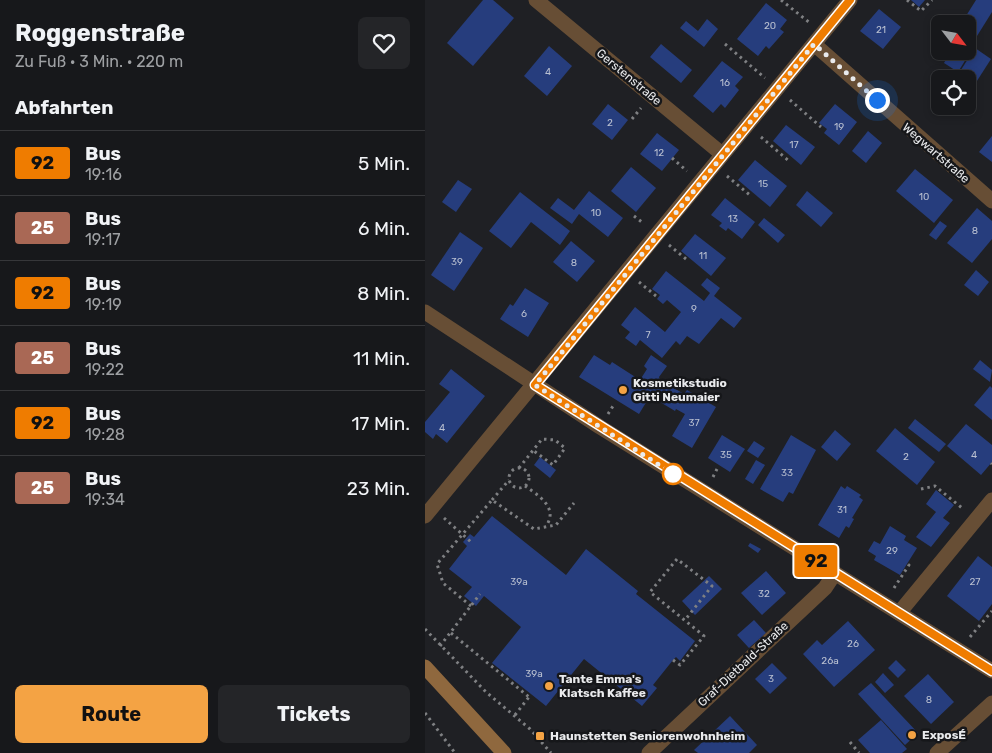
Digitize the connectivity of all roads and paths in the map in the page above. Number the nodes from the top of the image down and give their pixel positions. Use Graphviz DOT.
graph roads {
  1 [pos="536,0"];
  2 [pos="781,0"];
  3 [pos="850,0"];
  4 [pos="907,0"];
  5 [pos="932,0"];
  6 [pos="818,39"];
  7 [pos="725,44"];
  8 [pos="777,88"];
  9 [pos="746,125"];
  10 [pos="821,127"];
  11 [pos="717,159"];
  12 [pos="789,161"];
  13 [pos="751,196"];
  14 [pos="992,201"];
  15 [pos="425,312"];
  16 [pos="535,385"];
  17 [pos="534,451"];
  18 [pos="519,468"];
  19 [pos="510,479"];
  20 [pos="525,486"];
  21 [pos="921,489"];
  22 [pos="492,500"];
  23 [pos="992,500"];
  24 [pos="574,503"];
  25 [pos="429,512"];
  26 [pos="976,520"];
  27 [pos="545,527"];
  28 [pos="461,534"];
  29 [pos="471,542"];
  30 [pos="907,564"];
  31 [pos="835,573"];
  32 [pos="481,594"];
  33 [pos="884,604"];
  34 [pos="471,606"];
  35 [pos="992,610"];
  36 [pos="899,613"];
  37 [pos="685,620"];
  38 [pos="426,631"];
  39 [pos="451,633"];
  40 [pos="440,646"];
  41 [pos="959,650"];
  42 [pos="673,660"];
  43 [pos="425,667"];
  44 [pos="992,671"];
  45 [pos="992,703"];
  46 [pos="425,713"];
  47 [pos="515,714"];
  48 [pos="850,742"];
  49 [pos="455,753"];
  50 [pos="504,753"];
  51 [pos="551,753"];
  52 [pos="649,753"];
  53 [pos="859,753"];
  54 [pos="937,753"];
  1 -- 11 [label="street, Gerstenstraße"];
  2 -- 6 [label="path"];
  3 -- 6 [label="street"];
  4 -- 5 [label="path"];
  6 -- 8 [label="street"];
  6 -- 14 [label="street, Wegwartstraße"];
  7 -- 8 [label="path"];
  8 -- 9 [label="street"];
  8 -- 10 [label="path"];
  9 -- 11 [label="street"];
  9 -- 12 [label="path"];
  11 -- 13 [label="path"];
  11 -- 16 [label="street"];
  15 -- 16 [label="street"];
  16 -- 25 [label="street"];
  16 -- 31 [label="street"];
  17 -- 17 [label="path"];
  17 -- 18 [label="path"];
  18 -- 19 [label="path"];
  18 -- 20 [label="path"];
  19 -- 20 [label="path"];
  19 -- 22 [label="path"];
  20 -- 27 [label="path"];
  21 -- 26 [label="path"];
  22 -- 27 [label="path"];
  22 -- 28 [label="path"];
  23 -- 26 [label="street"];
  24 -- 27 [label="path"];
  25 -- 28 [label="path"];
  26 -- 36 [label="street"];
  28 -- 29 [label="path"];
  28 -- 34 [label="path"];
  30 -- 33 [label="path"];
  31 -- 33 [label="street"];
  31 -- 52 [label="street, Graf-Dietbald-Straße"];
  32 -- 34 [label="path"];
  33 -- 36 [label="street"];
  34 -- 39 [label="path"];
  35 -- 41 [label="path"];
  36 -- 41 [label="street"];
  37 -- 37 [label="path"];
  37 -- 42 [label="path"];
  38 -- 40 [label="path"];
  39 -- 40 [label="path"];
  39 -- 47 [label="path"];
  40 -- 47 [label="path"];
  41 -- 44 [label="street"];
  43 -- 50 [label="main road"];
  45 -- 54 [label="street"];
  46 -- 49 [label="path"];
  47 -- 51 [label="path"];
  48 -- 53 [label="path"];
}
